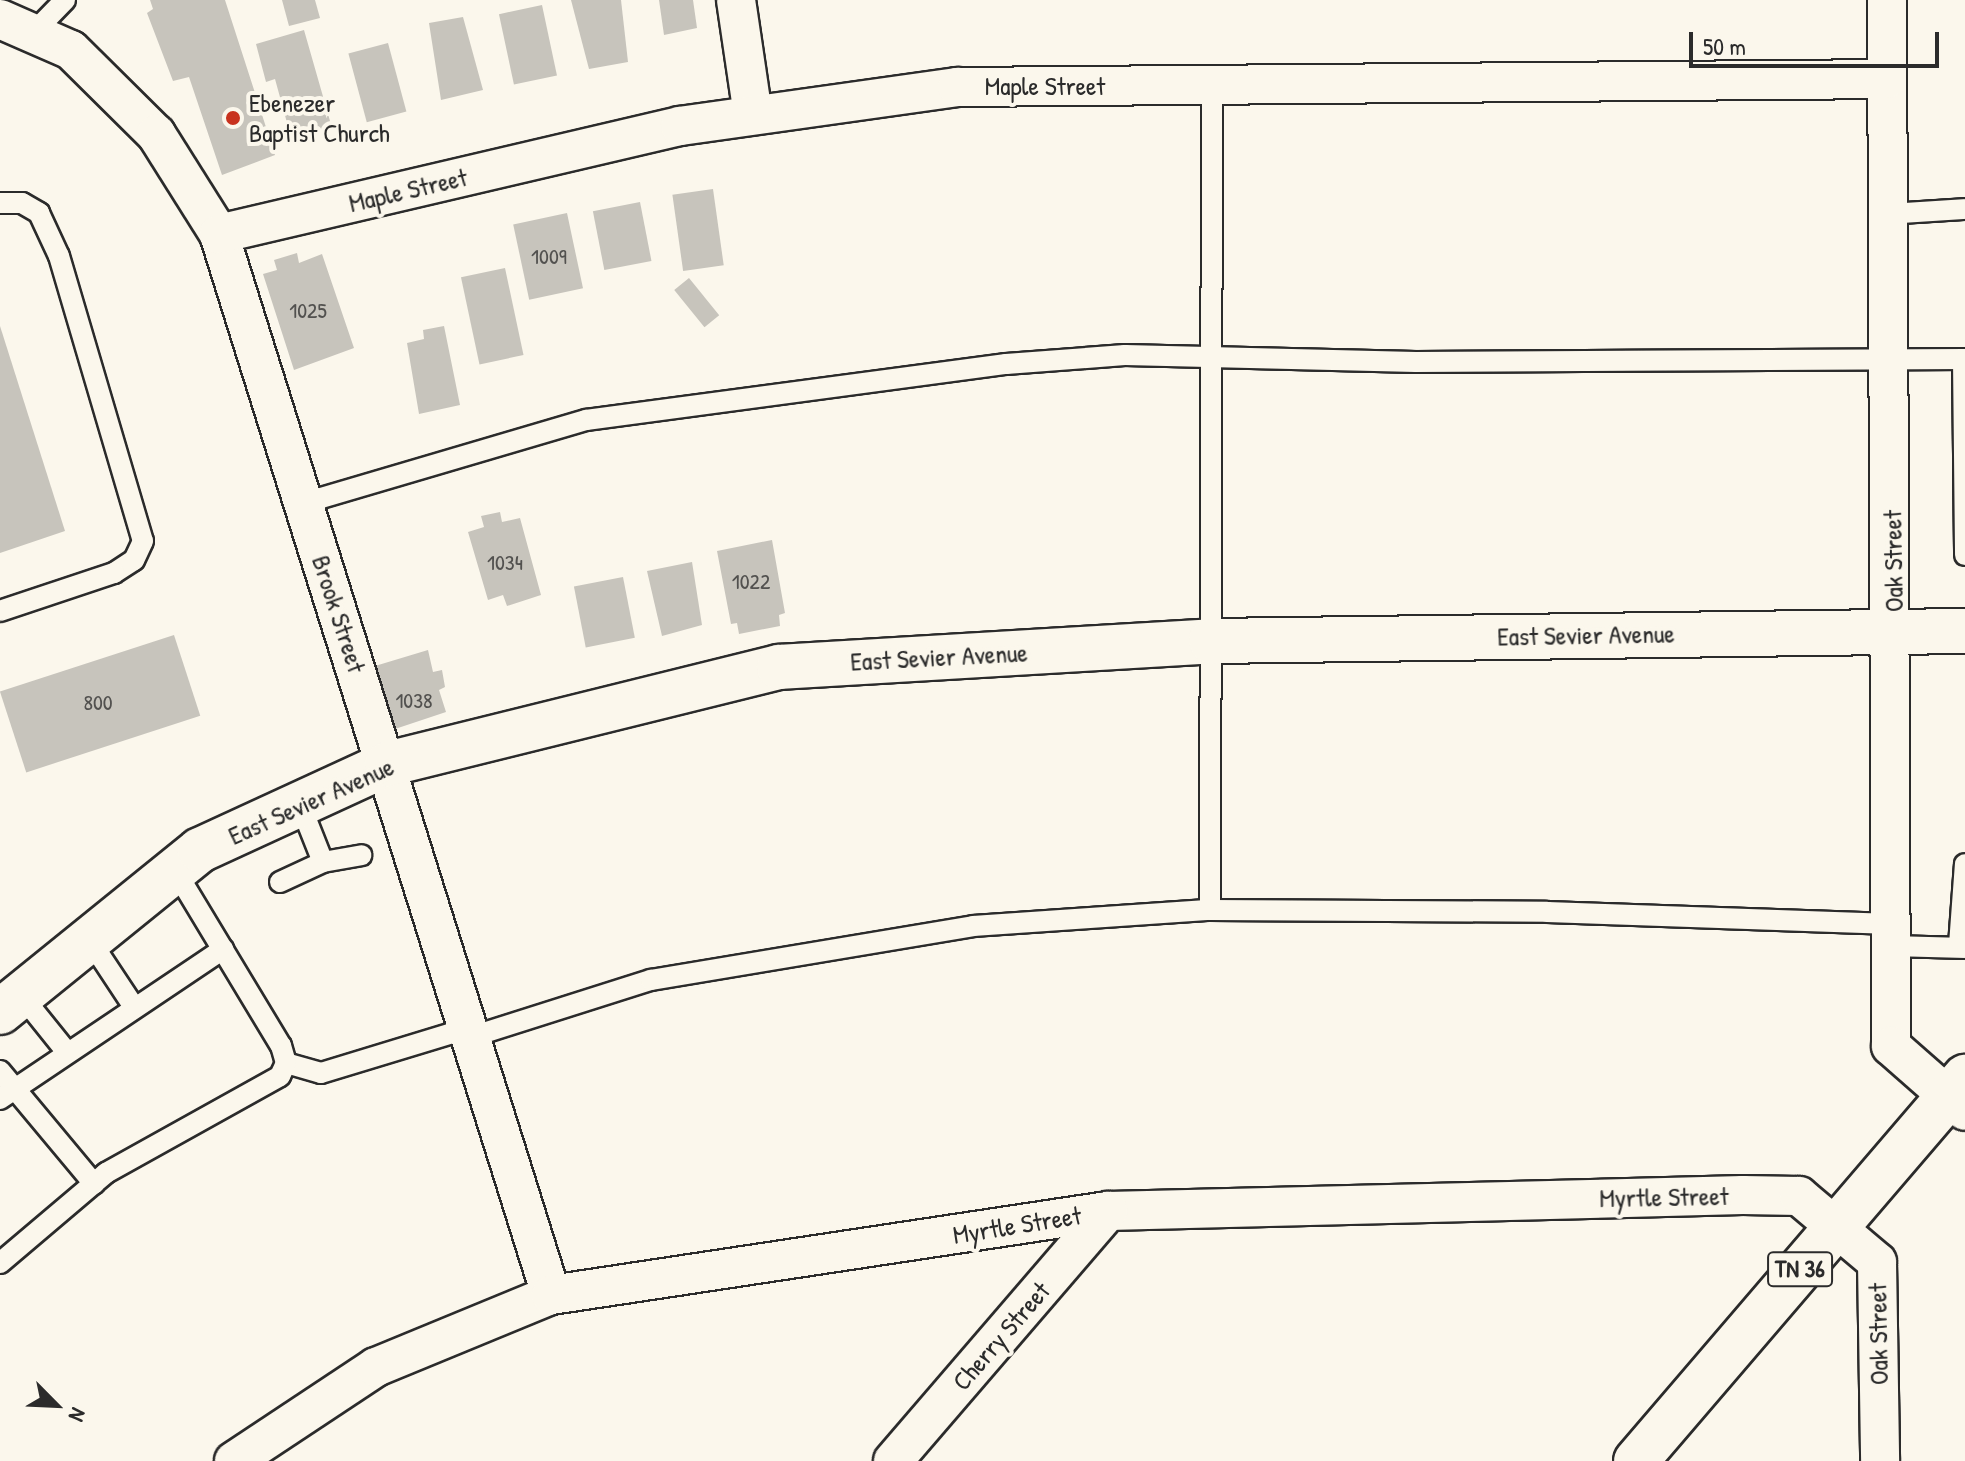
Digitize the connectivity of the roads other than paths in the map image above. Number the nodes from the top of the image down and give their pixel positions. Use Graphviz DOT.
graph roads {
  1 [pos="65,0"];
  2 [pos="736,0"];
  3 [pos="1887,0"];
  4 [pos="17,26"];
  5 [pos="1887,79"];
  6 [pos="1212,85"];
  7 [pos="753,115"];
  8 [pos="0,203"];
  9 [pos="1965,209"];
  10 [pos="1888,214"];
  11 [pos="219,234"];
  12 [pos="1211,357"];
  13 [pos="1891,359"];
  14 [pos="1964,359"];
  15 [pos="304,503"];
  16 [pos="1965,555"];
  17 [pos="0,611"];
  18 [pos="1893,631"];
  19 [pos="1965,631"];
  20 [pos="1211,641"];
  21 [pos="387,764"];
  22 [pos="300,804"];
  23 [pos="361,855"];
  24 [pos="323,862"];
  25 [pos="1965,864"];
  26 [pos="175,870"];
  27 [pos="280,882"];
  28 [pos="1210,910"];
  29 [pos="1892,935"];
  30 [pos="89,939"];
  31 [pos="1962,946"];
  32 [pos="223,949"];
  33 [pos="10,1003"];
  34 [pos="134,1007"];
  35 [pos="470,1033"];
  36 [pos="66,1051"];
  37 [pos="286,1063"];
  38 [pos="0,1071"];
  39 [pos="7,1093"];
  40 [pos="1959,1095"];
  41 [pos="94,1184"];
  42 [pos="1108,1211"];
  43 [pos="1836,1227"];
  44 [pos="0,1263"];
  45 [pos="551,1295"];
  46 [pos="234,1461"];
  47 [pos="893,1461"];
  48 [pos="1636,1461"];
  49 [pos="1880,1461"];
  1 -- 4 [label="lane"];
  2 -- 7 [label="street"];
  3 -- 5 [label="street, Oak Street"];
  4 -- 11 [label="street, Brook Street"];
  5 -- 6 [label="street, Maple Street"];
  5 -- 10 [label="street, Oak Street"];
  6 -- 7 [label="street, Maple Street"];
  6 -- 12 [label="lane"];
  7 -- 11 [label="street, Maple Street"];
  8 -- 17 [label="lane"];
  9 -- 10 [label="lane"];
  10 -- 13 [label="street, Oak Street"];
  11 -- 15 [label="street, Brook Street"];
  12 -- 13 [label="lane"];
  12 -- 15 [label="lane"];
  12 -- 20 [label="lane"];
  13 -- 14 [label="lane"];
  13 -- 18 [label="street, Oak Street"];
  14 -- 16 [label="lane"];
  15 -- 21 [label="street, Brook Street"];
  18 -- 19 [label="street, East Sevier Avenue"];
  18 -- 20 [label="street, East Sevier Avenue"];
  18 -- 29 [label="street, Oak Street"];
  20 -- 21 [label="street, East Sevier Avenue"];
  20 -- 28 [label="lane"];
  21 -- 22 [label="street, East Sevier Avenue"];
  21 -- 35 [label="street, Brook Street"];
  22 -- 24 [label="lane"];
  22 -- 26 [label="street, East Sevier Avenue"];
  23 -- 24 [label="lane"];
  24 -- 27 [label="lane"];
  25 -- 31 [label="lane"];
  26 -- 30 [label="street, East Sevier Avenue"];
  26 -- 32 [label="lane"];
  28 -- 29 [label="lane"];
  28 -- 35 [label="lane"];
  29 -- 31 [label="lane"];
  29 -- 40 [label="street, Oak Street"];
  30 -- 33 [label="street, East Sevier Avenue"];
  30 -- 34 [label="lane"];
  32 -- 34 [label="lane"];
  32 -- 37 [label="lane"];
  33 -- 36 [label="lane"];
  34 -- 36 [label="lane"];
  35 -- 37 [label="lane"];
  35 -- 45 [label="street, Brook Street"];
  36 -- 39 [label="lane"];
  37 -- 41 [label="lane"];
  38 -- 39 [label="lane"];
  39 -- 41 [label="lane"];
  40 -- 43 [label="street, TN 36"];
  41 -- 44 [label="lane"];
  42 -- 43 [label="street, Myrtle Street"];
  42 -- 45 [label="street, Myrtle Street"];
  42 -- 47 [label="street, Cherry Street"];
  43 -- 48 [label="street, TN 36"];
  43 -- 49 [label="street, Oak Street"];
  45 -- 46 [label="street, Myrtle Street"];
}
